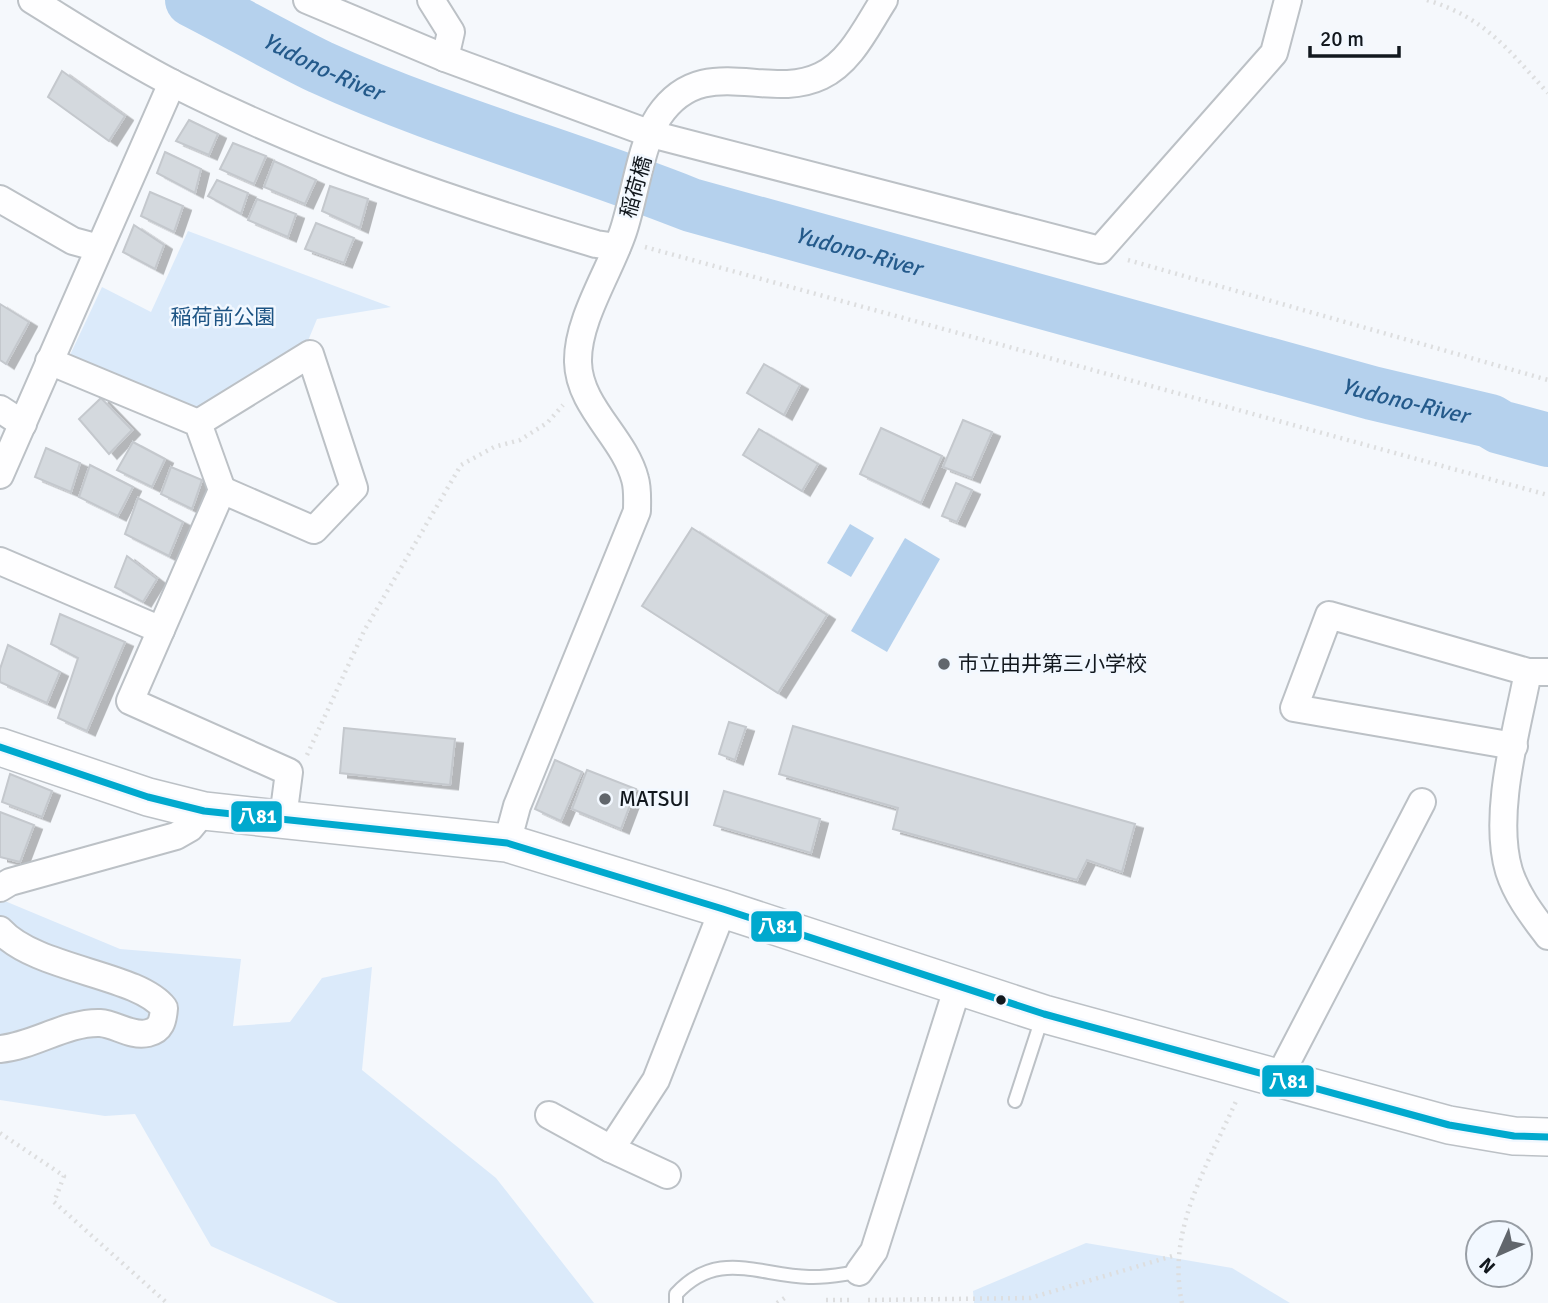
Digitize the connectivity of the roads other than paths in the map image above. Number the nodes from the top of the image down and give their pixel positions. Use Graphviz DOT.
graph roads {
  1 [pos="32,0"];
  2 [pos="307,0"];
  3 [pos="431,0"];
  4 [pos="884,0"];
  5 [pos="1288,0"];
  6 [pos="445,58"];
  7 [pos="172,83"];
  8 [pos="650,137"];
  9 [pos="0,200"];
  10 [pos="620,240"];
  11 [pos="99,248"];
  12 [pos="49,361"];
  13 [pos="0,409"];
  14 [pos="198,423"];
  15 [pos="23,424"];
  16 [pos="0,475"];
  17 [pos="222,490"];
  18 [pos="0,561"];
  19 [pos="161,630"];
  20 [pos="1538,672"];
  21 [pos="1514,746"];
  22 [pos="0,747"];
  23 [pos="1422,802"];
  24 [pos="204,811"];
  25 [pos="283,818"];
  26 [pos="507,843"];
  27 [pos="0,888"];
  28 [pos="723,909"];
  29 [pos="0,930"];
  30 [pos="1548,936"];
  31 [pos="958,986"];
  32 [pos="1044,1014"];
  33 [pos="0,1049"];
  34 [pos="1264,1075"];
  35 [pos="1015,1101"];
  36 [pos="549,1115"];
  37 [pos="1548,1137"];
  38 [pos="611,1149"];
  39 [pos="667,1175"];
  40 [pos="859,1272"];
  41 [pos="676,1303"];
  1 -- 7 [label="street"];
  2 -- 6 [label="street"];
  3 -- 6 [label="street"];
  4 -- 8 [label="street, 稲荷橋"];
  5 -- 8 [label="street"];
  6 -- 8 [label="street"];
  7 -- 10 [label="street"];
  7 -- 11 [label="street"];
  8 -- 10 [label="street, 稲荷橋"];
  9 -- 11 [label="street"];
  10 -- 26 [label="street, 稲荷橋"];
  11 -- 12 [label="street"];
  12 -- 14 [label="street"];
  12 -- 15 [label="street"];
  13 -- 15 [label="street"];
  14 -- 17 [label="street"];
  14 -- 17 [label="street"];
  15 -- 16 [label="street"];
  17 -- 19 [label="street"];
  18 -- 19 [label="street"];
  19 -- 25 [label="street"];
  20 -- 21 [label="street"];
  20 -- 21 [label="street"];
  21 -- 30 [label="street"];
  22 -- 24 [label="main road"];
  23 -- 34 [label="street"];
  24 -- 25 [label="main road"];
  24 -- 27 [label="street"];
  25 -- 26 [label="main road"];
  26 -- 28 [label="main road"];
  28 -- 31 [label="main road"];
  28 -- 38 [label="street"];
  29 -- 33 [label="street"];
  31 -- 32 [label="main road"];
  31 -- 40 [label="street"];
  32 -- 34 [label="main road"];
  32 -- 35 [label="lane"];
  34 -- 37 [label="main road"];
  36 -- 38 [label="street"];
  38 -- 39 [label="street"];
  40 -- 41 [label="lane"];
}
